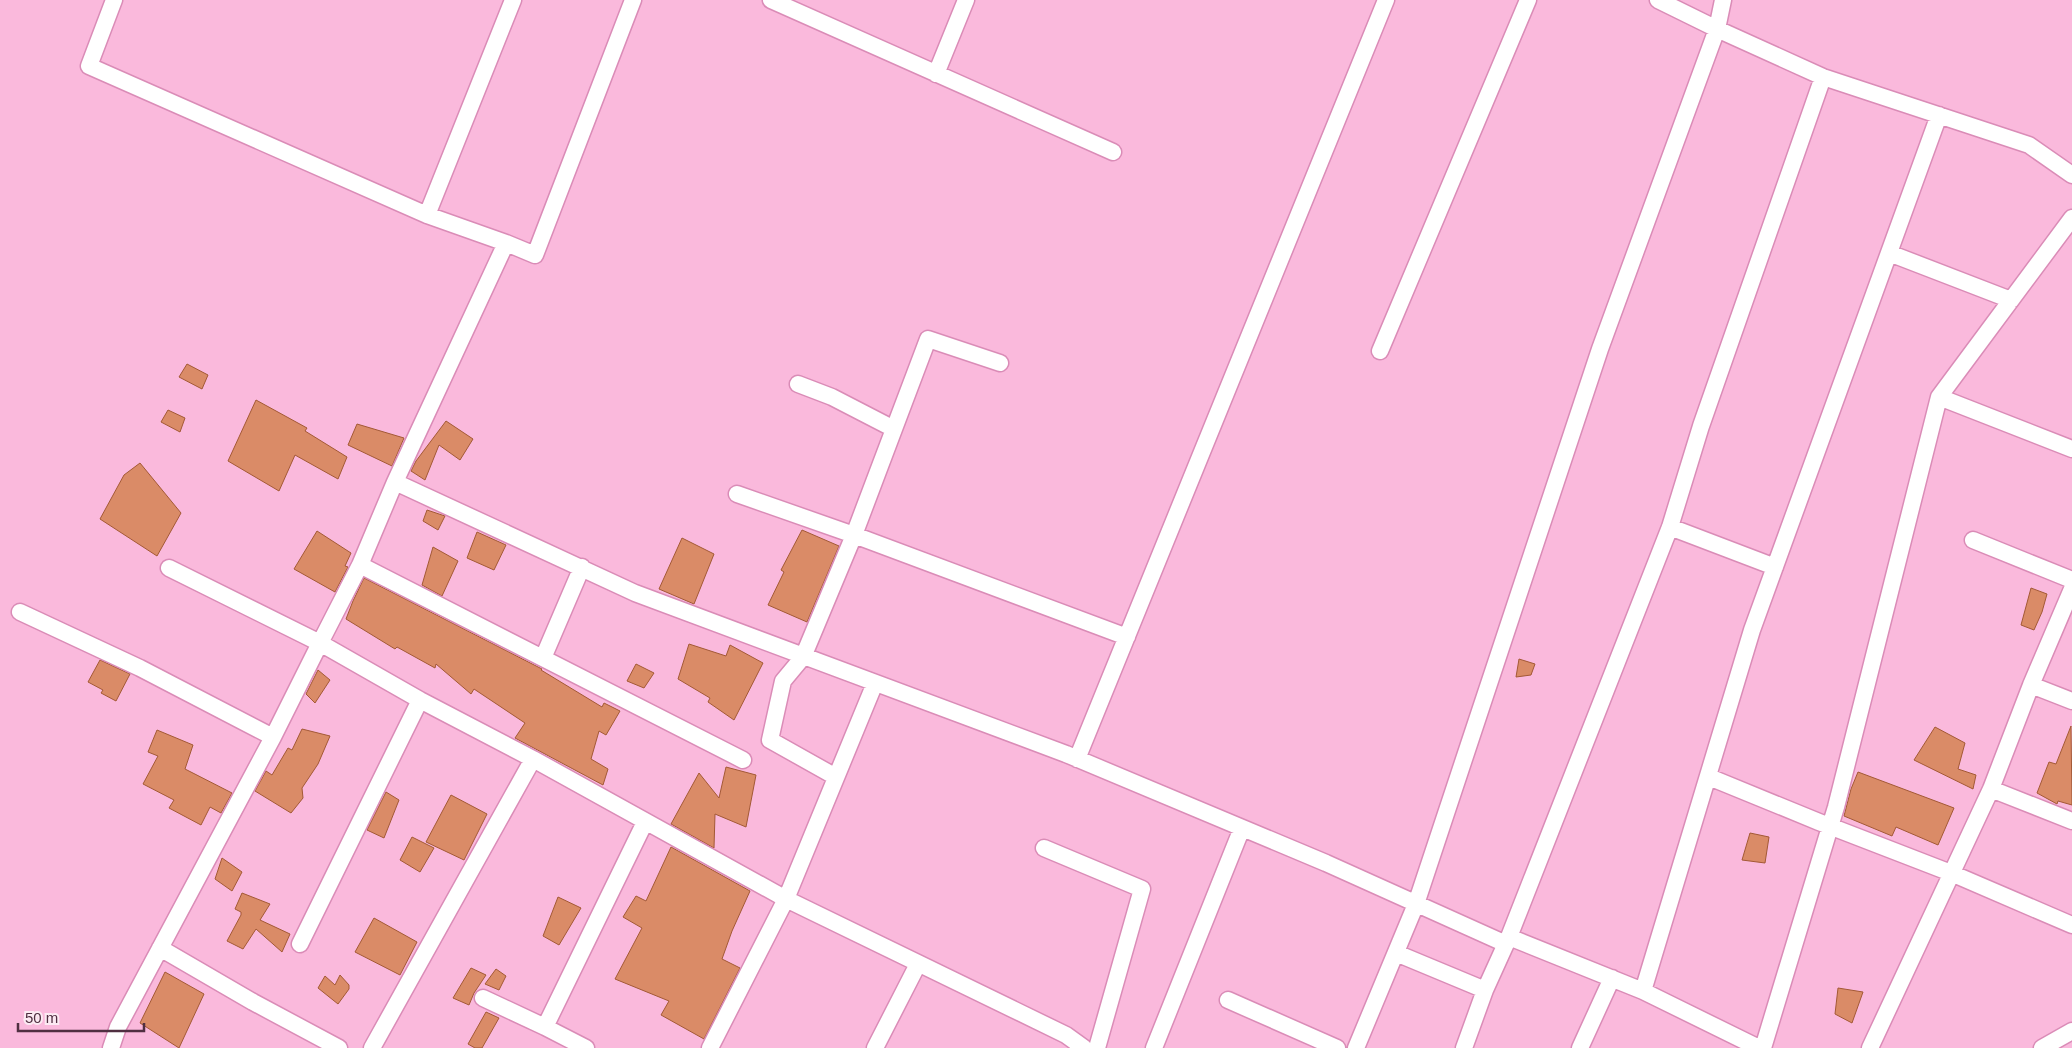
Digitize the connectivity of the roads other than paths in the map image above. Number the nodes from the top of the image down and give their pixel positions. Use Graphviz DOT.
graph roads {
  1 [pos="114,0"];
  2 [pos="513,0"];
  3 [pos="633,0"];
  4 [pos="772,0"];
  5 [pos="966,0"];
  6 [pos="1386,0"];
  7 [pos="1528,0"];
  8 [pos="1658,0"];
  9 [pos="1723,0"];
  10 [pos="1717,29"];
  11 [pos="936,74"];
  12 [pos="1823,77"];
  13 [pos="1939,115"];
  14 [pos="1113,152"];
  15 [pos="2072,175"];
  16 [pos="427,215"];
  17 [pos="2072,218"];
  18 [pos="506,243"];
  19 [pos="1889,253"];
  20 [pos="2010,300"];
  21 [pos="1380,351"];
  22 [pos="1000,364"];
  23 [pos="798,384"];
  24 [pos="1939,397"];
  25 [pos="894,429"];
  26 [pos="2072,449"];
  27 [pos="395,482"];
  28 [pos="737,494"];
  29 [pos="1670,526"];
  30 [pos="854,535"];
  31 [pos="1973,540"];
  32 [pos="360,565"];
  33 [pos="582,567"];
  34 [pos="1775,567"];
  35 [pos="169,568"];
  36 [pos="2072,580"];
  37 [pos="2072,589"];
  38 [pos="20,612"];
  39 [pos="1127,637"];
  40 [pos="320,643"];
  41 [pos="803,657"];
  42 [pos="543,658"];
  43 [pos="875,683"];
  44 [pos="2031,684"];
  45 [pos="420,700"];
  46 [pos="2072,701"];
  47 [pos="273,736"];
  48 [pos="1077,759"];
  49 [pos="533,760"];
  50 [pos="743,760"];
  51 [pos="836,777"];
  52 [pos="1709,777"];
  53 [pos="1991,790"];
  54 [pos="2072,821"];
  55 [pos="645,822"];
  56 [pos="1830,826"];
  57 [pos="1242,828"];
  58 [pos="1044,848"];
  59 [pos="1951,873"];
  60 [pos="786,899"];
  61 [pos="1416,904"];
  62 [pos="2072,925"];
  63 [pos="1508,940"];
  64 [pos="300,944"];
  65 [pos="160,948"];
  66 [pos="1396,953"];
  67 [pos="918,964"];
  68 [pos="1612,978"];
  69 [pos="1485,990"];
  70 [pos="1643,991"];
  71 [pos="484,998"];
  72 [pos="1228,1000"];
  73 [pos="545,1027"];
  74 [pos="2072,1031"];
  75 [pos="1063,1042"];
  76 [pos="111,1048"];
  77 [pos="339,1048"];
  78 [pos="372,1048"];
  79 [pos="586,1048"];
  80 [pos="710,1048"];
  81 [pos="875,1048"];
  82 [pos="1084,1048"];
  83 [pos="1097,1048"];
  84 [pos="1154,1048"];
  85 [pos="1337,1048"];
  86 [pos="1356,1048"];
  87 [pos="1464,1048"];
  88 [pos="1580,1048"];
  89 [pos="1761,1048"];
  90 [pos="1870,1048"];
  91 [pos="2042,1048"];
  1 -- 16 [label="street"];
  2 -- 16 [label="street"];
  3 -- 18 [label="street"];
  4 -- 11 [label="street"];
  5 -- 11 [label="street"];
  6 -- 39 [label="street"];
  7 -- 21 [label="street"];
  8 -- 10 [label="street"];
  9 -- 10 [label="street"];
  10 -- 12 [label="street"];
  10 -- 61 [label="street"];
  11 -- 14 [label="street"];
  12 -- 13 [label="street"];
  12 -- 29 [label="street"];
  13 -- 15 [label="street"];
  13 -- 19 [label="street"];
  16 -- 18 [label="street"];
  17 -- 20 [label="street"];
  18 -- 27 [label="street"];
  19 -- 20 [label="street"];
  19 -- 34 [label="street"];
  20 -- 24 [label="street"];
  22 -- 25 [label="street"];
  23 -- 25 [label="street"];
  24 -- 26 [label="street"];
  24 -- 56 [label="street"];
  25 -- 30 [label="street"];
  27 -- 32 [label="street"];
  27 -- 33 [label="street"];
  28 -- 30 [label="street"];
  29 -- 34 [label="street"];
  29 -- 63 [label="street"];
  30 -- 39 [label="street"];
  30 -- 41 [label="street"];
  31 -- 36 [label="street"];
  32 -- 40 [label="street"];
  32 -- 42 [label="street"];
  33 -- 41 [label="street"];
  33 -- 42 [label="street"];
  34 -- 52 [label="street"];
  35 -- 40 [label="street"];
  37 -- 44 [label="street"];
  38 -- 47 [label="street"];
  39 -- 48 [label="street"];
  40 -- 45 [label="street"];
  40 -- 47 [label="street"];
  41 -- 43 [label="street"];
  41 -- 51 [label="street"];
  42 -- 50 [label="street"];
  43 -- 48 [label="street"];
  43 -- 51 [label="street"];
  44 -- 46 [label="street"];
  44 -- 53 [label="street"];
  45 -- 49 [label="street"];
  45 -- 64 [label="street"];
  47 -- 65 [label="street"];
  48 -- 57 [label="street"];
  49 -- 55 [label="street"];
  49 -- 78 [label="street"];
  51 -- 60 [label="street"];
  52 -- 56 [label="street"];
  52 -- 70 [label="street"];
  53 -- 54 [label="street"];
  53 -- 59 [label="street"];
  55 -- 60 [label="street"];
  55 -- 73 [label="street"];
  56 -- 59 [label="street"];
  56 -- 89 [label="street"];
  57 -- 61 [label="street"];
  57 -- 84 [label="street"];
  58 -- 83 [label="street"];
  59 -- 62 [label="street"];
  59 -- 90 [label="street"];
  60 -- 67 [label="street"];
  60 -- 80 [label="street"];
  61 -- 63 [label="street"];
  61 -- 66 [label="street"];
  63 -- 68 [label="street"];
  63 -- 69 [label="street"];
  65 -- 76 [label="street"];
  65 -- 77 [label="street"];
  66 -- 69 [label="street"];
  66 -- 86 [label="street"];
  67 -- 75 [label="street"];
  67 -- 81 [label="street"];
  68 -- 70 [label="street"];
  68 -- 88 [label="street"];
  69 -- 87 [label="street"];
  70 -- 89 [label="street"];
  71 -- 73 [label="street"];
  72 -- 85 [label="street"];
  73 -- 79 [label="street"];
  74 -- 91 [label="street"];
  75 -- 82 [label="street"];
}
